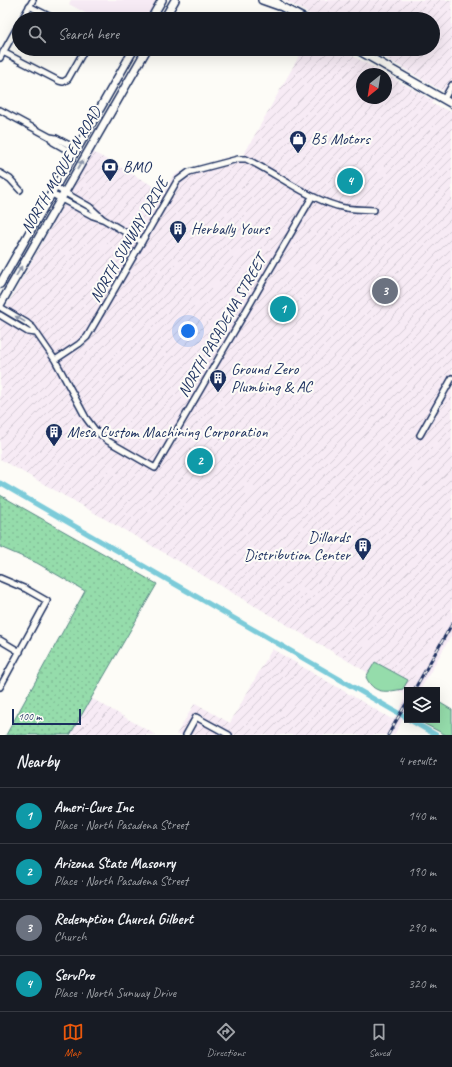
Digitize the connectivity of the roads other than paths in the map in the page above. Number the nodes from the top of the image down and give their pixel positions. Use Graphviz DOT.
graph roads {
  1 [pos="33,0"];
  2 [pos="162,0"];
  3 [pos="175,0"];
  4 [pos="262,0"];
  5 [pos="274,0"];
  6 [pos="29,6"];
  7 [pos="282,7"];
  8 [pos="26,12"];
  9 [pos="41,12"];
  10 [pos="155,12"];
  11 [pos="168,12"];
  12 [pos="291,12"];
  13 [pos="12,36"];
  14 [pos="3,52"];
  15 [pos="81,56"];
  16 [pos="130,56"];
  17 [pos="142,56"];
  18 [pos="368,56"];
  19 [pos="0,58"];
  20 [pos="120,74"];
  21 [pos="129,79"];
  22 [pos="452,86"];
  23 [pos="444,99"];
  24 [pos="452,104"];
  25 [pos="0,110"];
  26 [pos="76,152"];
  27 [pos="0,173"];
  28 [pos="20,190"];
  29 [pos="54,190"];
  30 [pos="63,196"];
  31 [pos="312,197"];
  32 [pos="374,210"];
  33 [pos="142,242"];
  34 [pos="0,284"];
  35 [pos="0,306"];
  36 [pos="0,315"];
  37 [pos="36,333"];
  38 [pos="54,360"];
  39 [pos="452,378"];
  40 [pos="420,434"];
  41 [pos="0,578"];
  42 [pos="0,640"];
  43 [pos="20,652"];
  44 [pos="0,687"];
  45 [pos="186,735"];
  46 [pos="229,735"];
  1 -- 6 [label="street"];
  2 -- 10 [label="main road"];
  3 -- 11 [label="main road"];
  4 -- 7 [label="main road"];
  5 -- 7 [label="main road"];
  6 -- 8 [label="street"];
  6 -- 9 [label="street"];
  7 -- 12 [label="main road"];
  13 -- 14 [label="street"];
  14 -- 15 [label="street"];
  14 -- 19 [label="street"];
  16 -- 20 [label="main road, NORTH MCQUEEN ROAD"];
  17 -- 21 [label="main road, NORTH MCQUEEN ROAD"];
  18 -- 23 [label="main road"];
  20 -- 21 [label="main road"];
  20 -- 26 [label="main road, NORTH MCQUEEN ROAD"];
  30 -- 21 [label="main road, NORTH MCQUEEN ROAD, one-way"];
  22 -- 23 [label="street"];
  23 -- 24 [label="main road"];
  25 -- 26 [label="street"];
  26 -- 29 [label="main road, NORTH MCQUEEN ROAD"];
  27 -- 28 [label="street"];
  29 -- 30 [label="street"];
  29 -- 34 [label="main road, NORTH MCQUEEN ROAD"];
  30 -- 33 [label="street"];
  35 -- 30 [label="main road, NORTH MCQUEEN ROAD, one-way"];
  31 -- 32 [label="street, NORTH SUNWAY DRIVE"];
  31 -- 33 [label="street, NORTH SUNWAY DRIVE"];
  31 -- 38 [label="street, NORTH PASADENA STREET"];
  33 -- 38 [label="street, NORTH SUNWAY DRIVE"];
  37 -- 35 [label="street, one-way"];
  36 -- 37 [label="street"];
  37 -- 38 [label="street"];
  39 -- 40 [label="street"];
  41 -- 43 [label="street"];
  42 -- 43 [label="street"];
  43 -- 44 [label="street"];
  45 -- 46 [label="street"];
}
